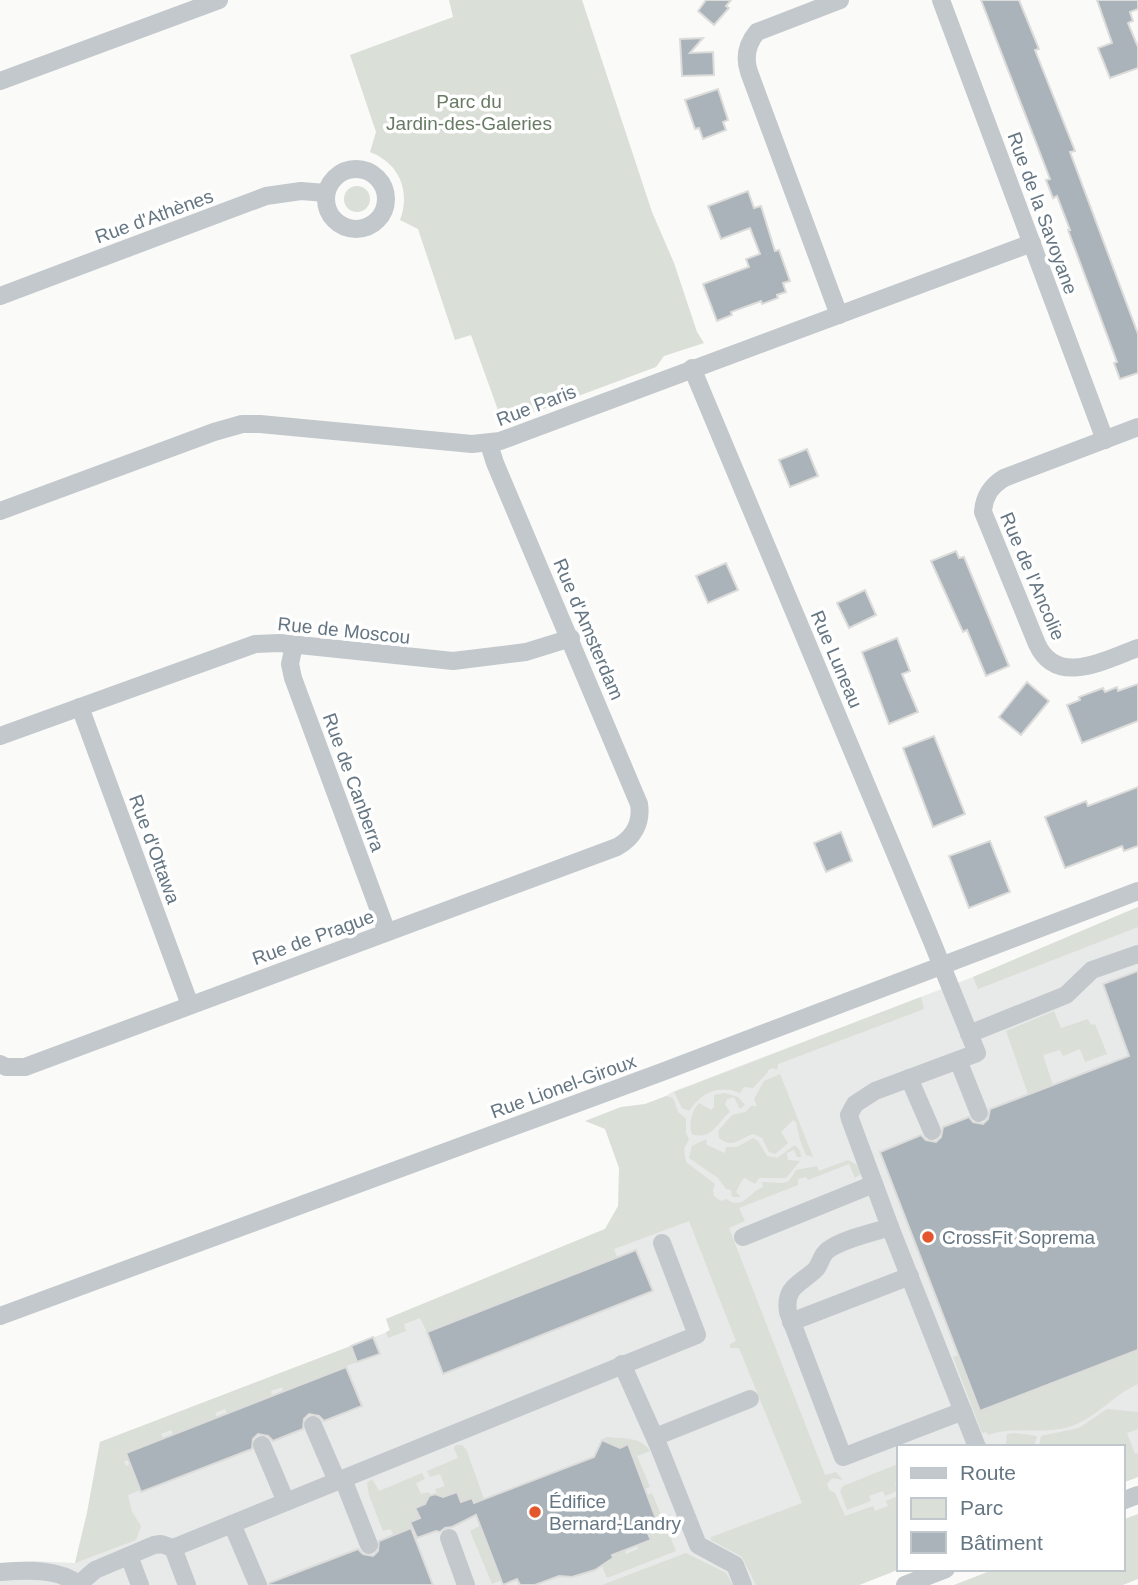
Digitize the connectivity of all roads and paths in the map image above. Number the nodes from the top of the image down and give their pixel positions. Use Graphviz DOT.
graph roads {
  1 [pos="219,0"];
  2 [pos="840,0"];
  3 [pos="941,0"];
  4 [pos="0,81"];
  5 [pos="326,193"];
  6 [pos="1032,243"];
  7 [pos="0,296"];
  8 [pos="839,315"];
  9 [pos="692,368"];
  10 [pos="1138,427"];
  11 [pos="1105,440"];
  12 [pos="489,444"];
  13 [pos="0,511"];
  14 [pos="571,638"];
  15 [pos="293,645"];
  16 [pos="1138,648"];
  17 [pos="80,707"];
  18 [pos="0,736"];
  19 [pos="635,831"];
  20 [pos="1138,891"];
  21 [pos="387,932"];
  22 [pos="1138,954"];
  23 [pos="943,966"];
  24 [pos="190,1005"];
  25 [pos="969,1034"];
  26 [pos="958,1060"];
  27 [pos="0,1064"];
  28 [pos="909,1078"];
  29 [pos="979,1114"];
  30 [pos="932,1131"];
  31 [pos="874,1184"];
  32 [pos="890,1227"];
  33 [pos="743,1237"];
  34 [pos="662,1243"];
  35 [pos="910,1276"];
  36 [pos="0,1316"];
  37 [pos="791,1322"];
  38 [pos="622,1364"];
  39 [pos="750,1399"];
  40 [pos="963,1411"];
  41 [pos="313,1425"];
  42 [pos="655,1437"];
  43 [pos="262,1445"];
  44 [pos="976,1445"];
  45 [pos="340,1480"];
  46 [pos="286,1502"];
  47 [pos="232,1524"];
  48 [pos="449,1538"];
  49 [pos="369,1545"];
  50 [pos="173,1548"];
  51 [pos="128,1556"];
  52 [pos="941,1571"];
  53 [pos="0,1572"];
  54 [pos="79,1584"];
  55 [pos="140,1585"];
  56 [pos="187,1585"];
  57 [pos="258,1585"];
  58 [pos="466,1585"];
  59 [pos="743,1585"];
  60 [pos="905,1585"];
  1 -- 4 [label="street"];
  2 -- 8 [label="street"];
  3 -- 6 [label="street, Rue de la Savoyane"];
  5 -- 7 [label="street, Rue d'Athènes"];
  6 -- 8 [label="street, Rue Paris"];
  6 -- 11 [label="street, Rue de la Savoyane"];
  8 -- 9 [label="street, Rue Paris"];
  9 -- 12 [label="street, Rue Paris"];
  9 -- 23 [label="street, Rue Luneau"];
  10 -- 11 [label="street, Rue de l'Ancolie"];
  11 -- 16 [label="street, Rue de l'Ancolie"];
  12 -- 13 [label="street, Rue Paris"];
  12 -- 14 [label="street, Rue d'Amsterdam"];
  14 -- 15 [label="street, Rue de Moscou"];
  14 -- 19 [label="street, Rue d'Amsterdam"];
  15 -- 17 [label="street, Rue de Moscou"];
  15 -- 21 [label="street, Rue de Canberra"];
  17 -- 18 [label="street, Rue de Moscou"];
  17 -- 24 [label="street, Rue d'Ottawa"];
  19 -- 21 [label="street, Rue de Prague"];
  20 -- 23 [label="street, Rue Lionel-Giroux"];
  21 -- 24 [label="street, Rue de Prague"];
  22 -- 25 [label="street"];
  23 -- 25 [label="street, Rue Luneau"];
  23 -- 36 [label="street, Rue Lionel-Giroux"];
  24 -- 27 [label="street, Rue de Prague"];
  25 -- 26 [label="street"];
  26 -- 28 [label="street"];
  26 -- 29 [label="street"];
  28 -- 30 [label="street"];
  28 -- 31 [label="street"];
  31 -- 32 [label="street"];
  31 -- 33 [label="street"];
  32 -- 35 [label="street"];
  32 -- 37 [label="street"];
  34 -- 38 [label="street"];
  35 -- 37 [label="street"];
  35 -- 40 [label="street"];
  37 -- 40 [label="street"];
  38 -- 42 [label="street"];
  38 -- 45 [label="street"];
  39 -- 42 [label="street"];
  40 -- 44 [label="street"];
  41 -- 45 [label="street"];
  42 -- 59 [label="street"];
  43 -- 46 [label="street"];
  45 -- 46 [label="street"];
  45 -- 49 [label="street"];
  46 -- 47 [label="street"];
  47 -- 50 [label="street"];
  47 -- 57 [label="street"];
  48 -- 58 [label="street"];
  50 -- 51 [label="street"];
  50 -- 56 [label="street"];
  51 -- 54 [label="street"];
  51 -- 55 [label="street"];
  52 -- 60 [label="street"];
  53 -- 54 [label="street"];
}
